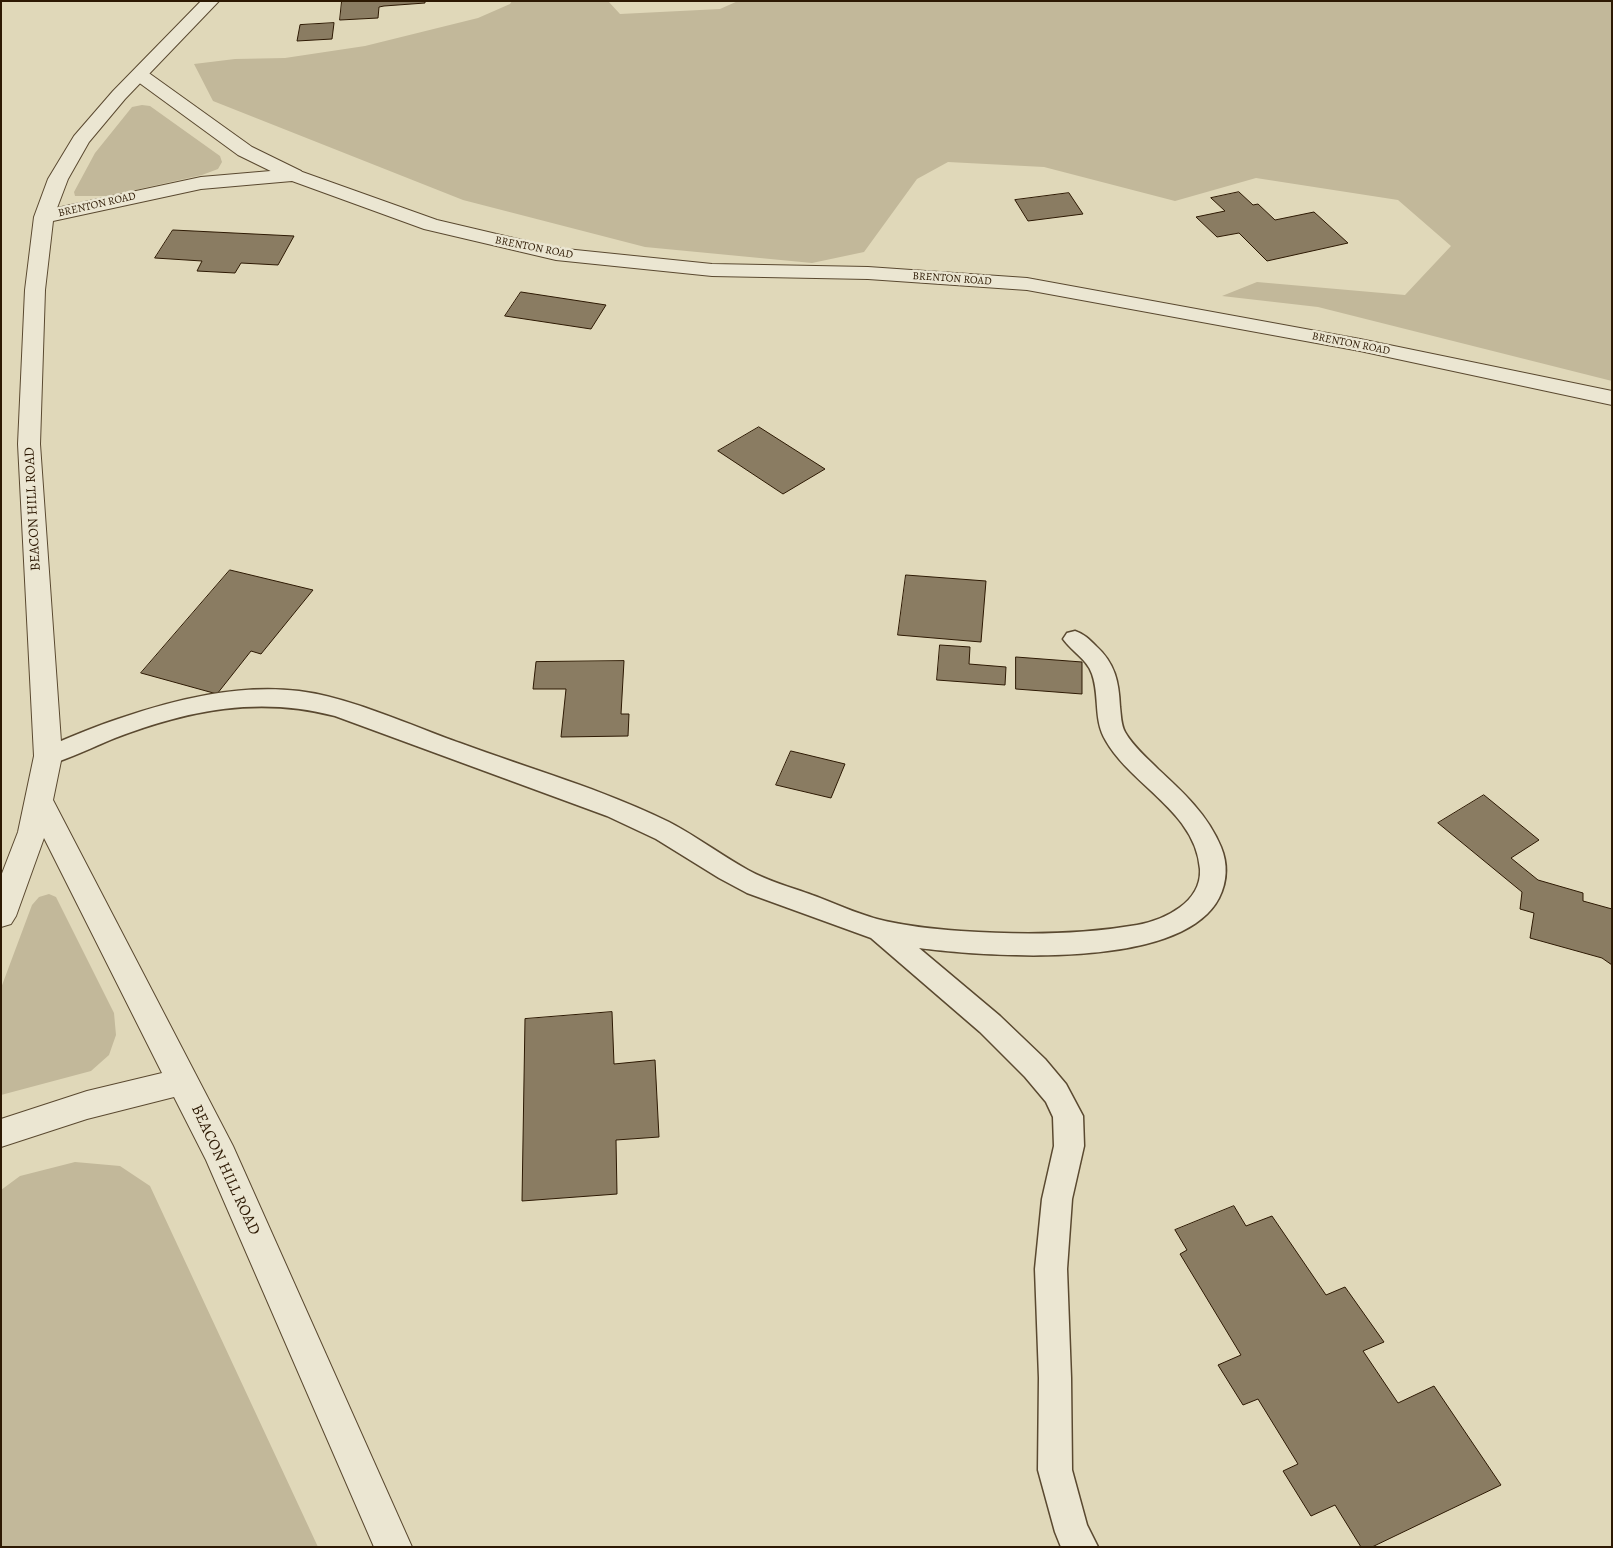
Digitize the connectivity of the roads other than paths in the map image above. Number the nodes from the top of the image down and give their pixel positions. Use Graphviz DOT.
graph roads {
  1 [pos="211,1"];
  2 [pos="140,75"];
  3 [pos="294,175"];
  4 [pos="44,217"];
  5 [pos="1612,398"];
  6 [pos="1075,639"];
  7 [pos="48,756"];
  8 [pos="39,801"];
  9 [pos="1,916"];
  10 [pos="879,930"];
  11 [pos="182,1081"];
  12 [pos="1,1133"];
  13 [pos="393,1547"];
  14 [pos="1081,1547"];
  1 -- 2 [label="street, BRENTON ROAD"];
  2 -- 3 [label="street, BRENTON ROAD"];
  2 -- 4 [label="street, BRENTON ROAD"];
  3 -- 4 [label="street, BRENTON ROAD"];
  3 -- 5 [label="street, BRENTON ROAD"];
  4 -- 7 [label="street, BEACON HILL ROAD"];
  6 -- 10 [label="lane"];
  7 -- 8 [label="street, BEACON HILL ROAD"];
  7 -- 10 [label="lane"];
  8 -- 9 [label="street, BEACON HILL ROAD"];
  8 -- 11 [label="street, BEACON HILL ROAD"];
  10 -- 14 [label="lane"];
  11 -- 12 [label="street"];
  11 -- 13 [label="street, BEACON HILL ROAD"];
}
